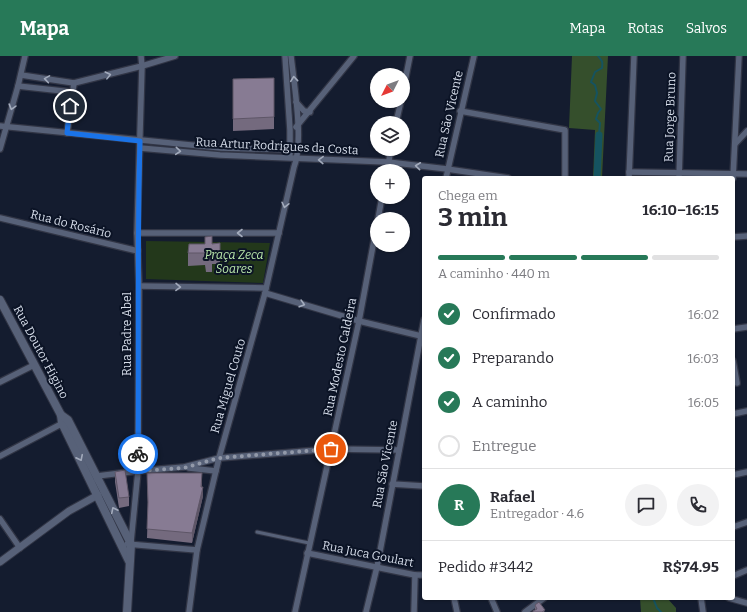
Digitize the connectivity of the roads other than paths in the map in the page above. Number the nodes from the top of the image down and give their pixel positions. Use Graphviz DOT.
graph roads {
  1 [pos="25,56"];
  2 [pos="141,56"];
  3 [pos="175,56"];
  4 [pos="285,56"];
  5 [pos="291,56"];
  6 [pos="354,56"];
  7 [pos="410,56"];
  8 [pos="474,56"];
  9 [pos="634,56"];
  10 [pos="683,56"];
  11 [pos="739,56"];
  12 [pos="142,66"];
  13 [pos="408,68"];
  14 [pos="21,75"];
  15 [pos="74,83"];
  16 [pos="18,86"];
  17 [pos="72,92"];
  18 [pos="296,105"];
  19 [pos="288,108"];
  20 [pos="310,112"];
  21 [pos="460,112"];
  22 [pos="0,126"];
  23 [pos="7,126"];
  24 [pos="298,126"];
  25 [pos="290,130"];
  26 [pos="747,131"];
  27 [pos="67,133"];
  28 [pos="140,141"];
  29 [pos="735,144"];
  30 [pos="140,148"];
  31 [pos="221,148"];
  32 [pos="0,149"];
  33 [pos="290,150"];
  34 [pos="298,150"];
  35 [pos="220,155"];
  36 [pos="389,156"];
  37 [pos="290,159"];
  38 [pos="297,159"];
  39 [pos="388,162"];
  40 [pos="294,167"];
  41 [pos="447,169"];
  42 [pos="747,174"];
  43 [pos="629,175"];
  44 [pos="446,176"];
  45 [pos="494,176"];
  46 [pos="564,176"];
  47 [pos="679,176"];
  48 [pos="733,176"];
  49 [pos="0,218"];
  50 [pos="137,233"];
  51 [pos="279,233"];
  52 [pos="747,236"];
  53 [pos="735,237"];
  54 [pos="138,252"];
  55 [pos="372,252"];
  56 [pos="139,286"];
  57 [pos="266,291"];
  58 [pos="0,300"];
  59 [pos="359,321"];
  60 [pos="747,327"];
  61 [pos="735,329"];
  62 [pos="422,331"];
  63 [pos="421,336"];
  64 [pos="34,365"];
  65 [pos="735,372"];
  66 [pos="0,382"];
  67 [pos="737,383"];
  68 [pos="747,411"];
  69 [pos="735,414"];
  70 [pos="64,420"];
  71 [pos="331,449"];
  72 [pos="399,450"];
  73 [pos="0,456"];
  74 [pos="219,458"];
  75 [pos="184,468"];
  76 [pos="138,471"];
  77 [pos="216,471"];
  78 [pos="747,472"];
  79 [pos="735,475"];
  80 [pos="97,476"];
  81 [pos="392,484"];
  82 [pos="422,486"];
  83 [pos="98,495"];
  84 [pos="0,520"];
  85 [pos="747,522"];
  86 [pos="735,526"];
  87 [pos="257,532"];
  88 [pos="309,543"];
  89 [pos="121,544"];
  90 [pos="131,544"];
  91 [pos="20,548"];
  92 [pos="197,550"];
  93 [pos="307,553"];
  94 [pos="129,561"];
  95 [pos="0,562"];
  96 [pos="376,567"];
  97 [pos="747,570"];
  98 [pos="414,575"];
  99 [pos="422,575"];
  100 [pos="735,575"];
  101 [pos="454,600"];
  102 [pos="492,600"];
  103 [pos="541,600"];
  104 [pos="701,600"];
  105 [pos="735,600"];
  106 [pos="747,603"];
  107 [pos="127,612"];
  108 [pos="189,612"];
  109 [pos="295,612"];
  110 [pos="366,612"];
  111 [pos="414,612"];
  112 [pos="457,612"];
  113 [pos="497,612"];
  114 [pos="525,612"];
  115 [pos="703,612"];
  1 -- 14 [label="street"];
  2 -- 12 [label="street, Rua Padre Abel"];
  3 -- 12 [label="street"];
  4 -- 19 [label="street"];
  18 -- 5 [label="street, Rua Miguel Couto, one-way"];
  6 -- 20 [label="street"];
  7 -- 13 [label="street"];
  8 -- 21 [label="street, Rua São Vicente"];
  9 -- 43 [label="street"];
  10 -- 47 [label="street, Rua Jorge Bruno"];
  11 -- 29 [label="street"];
  15 -- 12 [label="street, one-way"];
  12 -- 28 [label="street, Rua Padre Abel"];
  15 -- 14 [label="street, one-way"];
  14 -- 16 [label="street"];
  15 -- 17 [label="street"];
  16 -- 17 [label="street"];
  16 -- 23 [label="street, one-way"];
  17 -- 27 [label="street"];
  18 -- 19 [label="street"];
  18 -- 20 [label="street"];
  18 -- 24 [label="street, Rua Miguel Couto"];
  19 -- 25 [label="street"];
  20 -- 24 [label="street"];
  21 -- 41 [label="street, Rua São Vicente"];
  21 -- 46 [label="street"];
  22 -- 23 [label="street, Rua Artur Rodrigues da Costa"];
  23 -- 27 [label="street, Rua Artur Rodrigues da Costa"];
  23 -- 32 [label="street"];
  24 -- 25 [label="street"];
  24 -- 34 [label="street, Rua Miguel Couto"];
  25 -- 33 [label="street"];
  26 -- 29 [label="street"];
  27 -- 28 [label="street, Rua Artur Rodrigues da Costa"];
  28 -- 30 [label="street, Rua Padre Abel"];
  28 -- 31 [label="street, Rua Artur Rodrigues da Costa"];
  29 -- 48 [label="street"];
  30 -- 35 [label="street, Rua Artur Rodrigues da Costa, one-way"];
  30 -- 50 [label="street, Rua Padre Abel"];
  31 -- 33 [label="street, Rua Artur Rodrigues da Costa"];
  31 -- 35 [label="street"];
  33 -- 34 [label="street, Rua Artur Rodrigues da Costa"];
  33 -- 37 [label="street"];
  33 -- 38 [label="street"];
  34 -- 38 [label="street, Rua Miguel Couto"];
  35 -- 37 [label="street, Rua Artur Rodrigues da Costa"];
  36 -- 39 [label="street"];
  37 -- 38 [label="street, Rua Artur Rodrigues da Costa"];
  37 -- 40 [label="street"];
  39 -- 38 [label="street, Rua Artur Rodrigues da Costa, one-way"];
  38 -- 40 [label="street, Rua Miguel Couto"];
  41 -- 39 [label="street, Rua Artur Rodrigues da Costa, one-way"];
  40 -- 51 [label="street, Rua Miguel Couto, one-way"];
  41 -- 44 [label="street, Rua São Vicente"];
  41 -- 45 [label="street, Rua Artur Rodrigues da Costa"];
  42 -- 48 [label="street"];
  43 -- 47 [label="street"];
  47 -- 48 [label="street"];
  49 -- 54 [label="street, Rua do Rosário"];
  51 -- 50 [label="street, one-way"];
  50 -- 54 [label="street, Rua Padre Abel"];
  51 -- 57 [label="street, Rua Miguel Couto"];
  52 -- 53 [label="street"];
  54 -- 56 [label="street, Rua Padre Abel"];
  55 -- 59 [label="street, Rua Modesto Caldeira"];
  56 -- 57 [label="street, one-way"];
  56 -- 76 [label="street, Rua Padre Abel"];
  57 -- 59 [label="street, one-way"];
  57 -- 74 [label="street, Rua Miguel Couto"];
  58 -- 64 [label="main road, Rua Doutor Higino"];
  59 -- 63 [label="street"];
  59 -- 71 [label="street, Rua Modesto Caldeira"];
  60 -- 61 [label="street"];
  62 -- 63 [label="street, Rua São Vicente"];
  63 -- 72 [label="street, Rua São Vicente"];
  64 -- 66 [label="street"];
  64 -- 70 [label="main road, Rua Doutor Higino"];
  65 -- 67 [label="street"];
  68 -- 69 [label="street"];
  70 -- 73 [label="street"];
  70 -- 80 [label="main road, Rua Doutor Higino"];
  70 -- 83 [label="main road, Rua Doutor Higino, one-way"];
  71 -- 72 [label="street"];
  71 -- 74 [label="street"];
  71 -- 88 [label="street, Rua Modesto Caldeira"];
  72 -- 81 [label="street, Rua São Vicente"];
  74 -- 75 [label="street"];
  74 -- 77 [label="street, Rua Miguel Couto"];
  75 -- 76 [label="street"];
  75 -- 77 [label="street"];
  76 -- 80 [label="street"];
  76 -- 90 [label="street, Rua Padre Abel"];
  77 -- 92 [label="street, Rua Miguel Couto"];
  78 -- 79 [label="street"];
  80 -- 83 [label="street"];
  90 -- 80 [label="main road, Rua Doutor Higino, one-way"];
  81 -- 82 [label="street"];
  81 -- 96 [label="street, Rua São Vicente"];
  83 -- 89 [label="main road, Rua Doutor Higino"];
  83 -- 91 [label="street"];
  84 -- 91 [label="street"];
  85 -- 86 [label="street"];
  87 -- 88 [label="lane"];
  88 -- 93 [label="street, Rua Modesto Caldeira"];
  89 -- 90 [label="street"];
  89 -- 94 [label="main road, Rua Doutor Higino"];
  90 -- 92 [label="street"];
  90 -- 94 [label="main road, Rua Padre Abel"];
  91 -- 95 [label="street"];
  92 -- 108 [label="street, Rua Miguel Couto"];
  93 -- 96 [label="street, Rua Juca Goulart"];
  93 -- 109 [label="street, Rua Modesto Caldeira"];
  94 -- 107 [label="main road, Rua Padre Abel"];
  96 -- 98 [label="street, Rua Juca Goulart"];
  96 -- 110 [label="street, Rua São Vicente"];
  97 -- 100 [label="street"];
  98 -- 99 [label="street, Rua Juca Goulart"];
  98 -- 111 [label="street"];
  101 -- 112 [label="street"];
  102 -- 113 [label="street"];
  103 -- 114 [label="street"];
  104 -- 115 [label="street"];
  105 -- 106 [label="street"];
}
